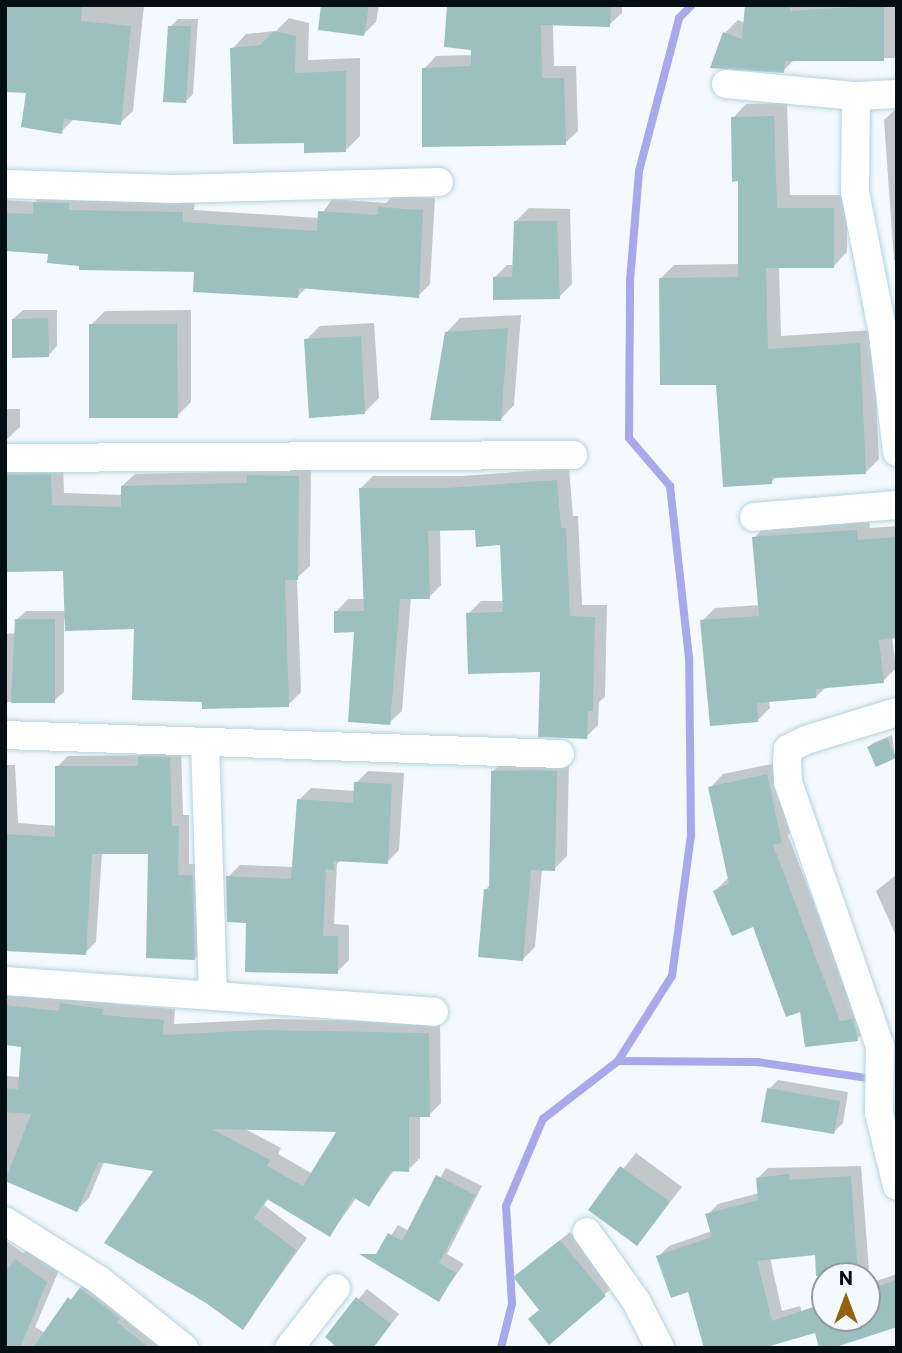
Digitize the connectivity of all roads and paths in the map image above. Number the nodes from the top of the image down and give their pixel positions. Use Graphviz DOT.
graph roads {
  1 [pos="726,84"];
  2 [pos="897,94"];
  3 [pos="856,96"];
  4 [pos="439,181"];
  5 [pos="5,184"];
  6 [pos="897,452"];
  7 [pos="573,456"];
  8 [pos="5,457"];
  9 [pos="897,505"];
  10 [pos="754,517"];
  11 [pos="897,712"];
  12 [pos="5,735"];
  13 [pos="205,742"];
  14 [pos="559,754"];
  15 [pos="5,981"];
  16 [pos="213,994"];
  17 [pos="434,1012"];
  18 [pos="897,1016"];
  19 [pos="879,1059"];
  20 [pos="897,1186"];
  21 [pos="5,1221"];
  22 [pos="587,1232"];
  23 [pos="336,1288"];
  24 [pos="184,1348"];
  25 [pos="289,1348"];
  26 [pos="660,1348"];
  1 -- 3 [label="street"];
  2 -- 3 [label="street"];
  3 -- 6 [label="street"];
  4 -- 5 [label="street"];
  7 -- 8 [label="street"];
  9 -- 10 [label="street"];
  11 -- 19 [label="street"];
  12 -- 13 [label="street"];
  13 -- 14 [label="street"];
  13 -- 16 [label="street"];
  15 -- 16 [label="street"];
  16 -- 17 [label="street"];
  18 -- 19 [label="street"];
  19 -- 20 [label="street"];
  21 -- 24 [label="street"];
  22 -- 26 [label="street"];
  23 -- 25 [label="street"];
}
